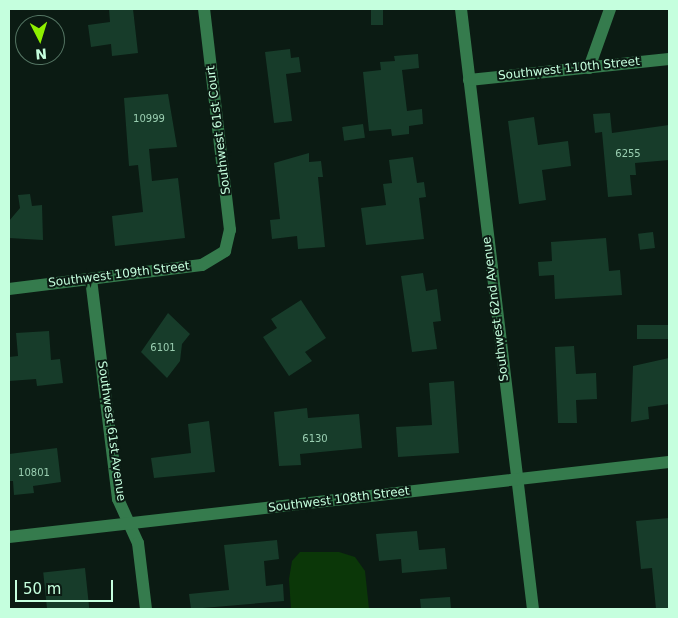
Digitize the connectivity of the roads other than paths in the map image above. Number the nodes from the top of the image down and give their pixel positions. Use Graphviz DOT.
graph roads {
  1 [pos="204,9"];
  2 [pos="461,9"];
  3 [pos="610,9"];
  4 [pos="669,59"];
  5 [pos="589,68"];
  6 [pos="469,80"];
  7 [pos="225,251"];
  8 [pos="91,279"];
  9 [pos="9,289"];
  10 [pos="669,462"];
  11 [pos="516,480"];
  12 [pos="129,524"];
  13 [pos="9,538"];
  14 [pos="146,609"];
  15 [pos="533,609"];
  1 -- 7 [label="street, Southwest 61st Court"];
  2 -- 6 [label="street, Southwest 62nd Avenue"];
  3 -- 5 [label="street"];
  4 -- 5 [label="street, Southwest 110th Street"];
  5 -- 6 [label="street, Southwest 110th Street"];
  6 -- 11 [label="street, Southwest 62nd Avenue"];
  7 -- 8 [label="street, Southwest 109th Street"];
  8 -- 9 [label="street, Southwest 109th Street"];
  8 -- 12 [label="street, Southwest 61st Avenue"];
  10 -- 11 [label="street, Southwest 108th Street"];
  11 -- 12 [label="street, Southwest 108th Street"];
  11 -- 15 [label="street, Southwest 62nd Avenue"];
  12 -- 13 [label="street, Southwest 108th Street"];
  12 -- 14 [label="street, Southwest 61st Avenue"];
}
